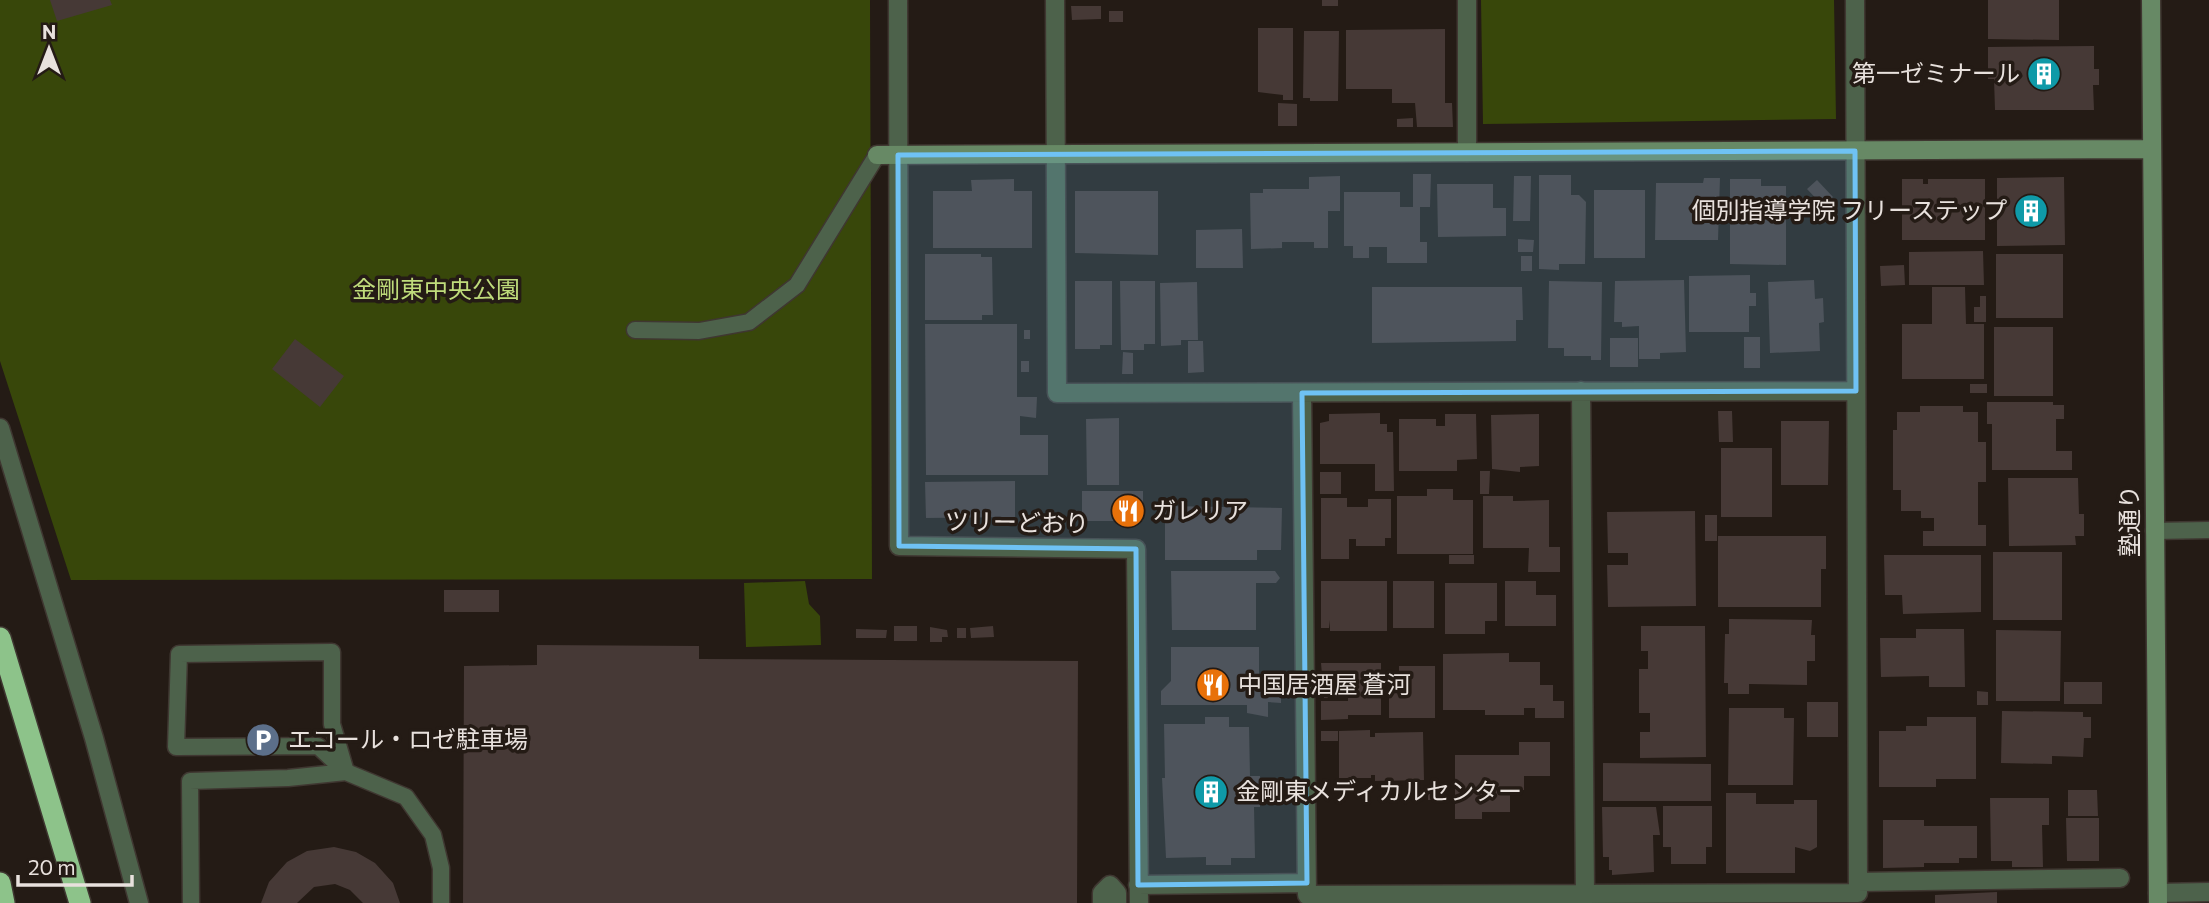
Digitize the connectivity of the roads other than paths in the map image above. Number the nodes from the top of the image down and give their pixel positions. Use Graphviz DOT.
graph roads {
  1 [pos="898,0"];
  2 [pos="1055,0"];
  3 [pos="1467,0"];
  4 [pos="1855,0"];
  5 [pos="2151,0"];
  6 [pos="2152,149"];
  7 [pos="1855,151"];
  8 [pos="1467,152"];
  9 [pos="1056,154"];
  10 [pos="877,155"];
  11 [pos="898,155"];
  12 [pos="635,330"];
  13 [pos="1581,391"];
  14 [pos="1856,391"];
  15 [pos="1302,393"];
  16 [pos="0,428"];
  17 [pos="2209,530"];
  18 [pos="2154,531"];
  19 [pos="0,638"];
  20 [pos="346,772"];
  21 [pos="2120,878"];
  22 [pos="1858,882"];
  23 [pos="0,883"];
  24 [pos="1307,883"];
  25 [pos="2209,892"];
  26 [pos="1138,894"];
  27 [pos="1585,894"];
  28 [pos="2158,898"];
  29 [pos="5,903"];
  30 [pos="80,903"];
  31 [pos="139,903"];
  32 [pos="191,903"];
  33 [pos="441,903"];
  34 [pos="1102,903"];
  35 [pos="1117,903"];
  1 -- 11 [label="street"];
  2 -- 9 [label="street"];
  3 -- 8 [label="street"];
  4 -- 7 [label="street"];
  5 -- 6 [label="street, 塾通り"];
  6 -- 7 [label="street"];
  6 -- 18 [label="street, 塾通り"];
  7 -- 8 [label="street"];
  7 -- 14 [label="street"];
  8 -- 9 [label="street"];
  9 -- 11 [label="street"];
  9 -- 15 [label="street"];
  10 -- 11 [label="street"];
  10 -- 12 [label="lane"];
  11 -- 26 [label="street, ツリーどおり"];
  13 -- 14 [label="street"];
  13 -- 15 [label="street"];
  13 -- 27 [label="street"];
  14 -- 22 [label="street"];
  15 -- 24 [label="street"];
  16 -- 31 [label="street"];
  17 -- 18 [label="lane"];
  18 -- 28 [label="street, 塾通り"];
  19 -- 30 [label="highway"];
  20 -- 20 [label="lane"];
  20 -- 32 [label="lane"];
  20 -- 33 [label="lane"];
  21 -- 22 [label="street"];
  22 -- 27 [label="street"];
  23 -- 29 [label="highway"];
  24 -- 26 [label="street"];
  24 -- 27 [label="street"];
  25 -- 28 [label="street"];
  34 -- 35 [label="street"];
}
